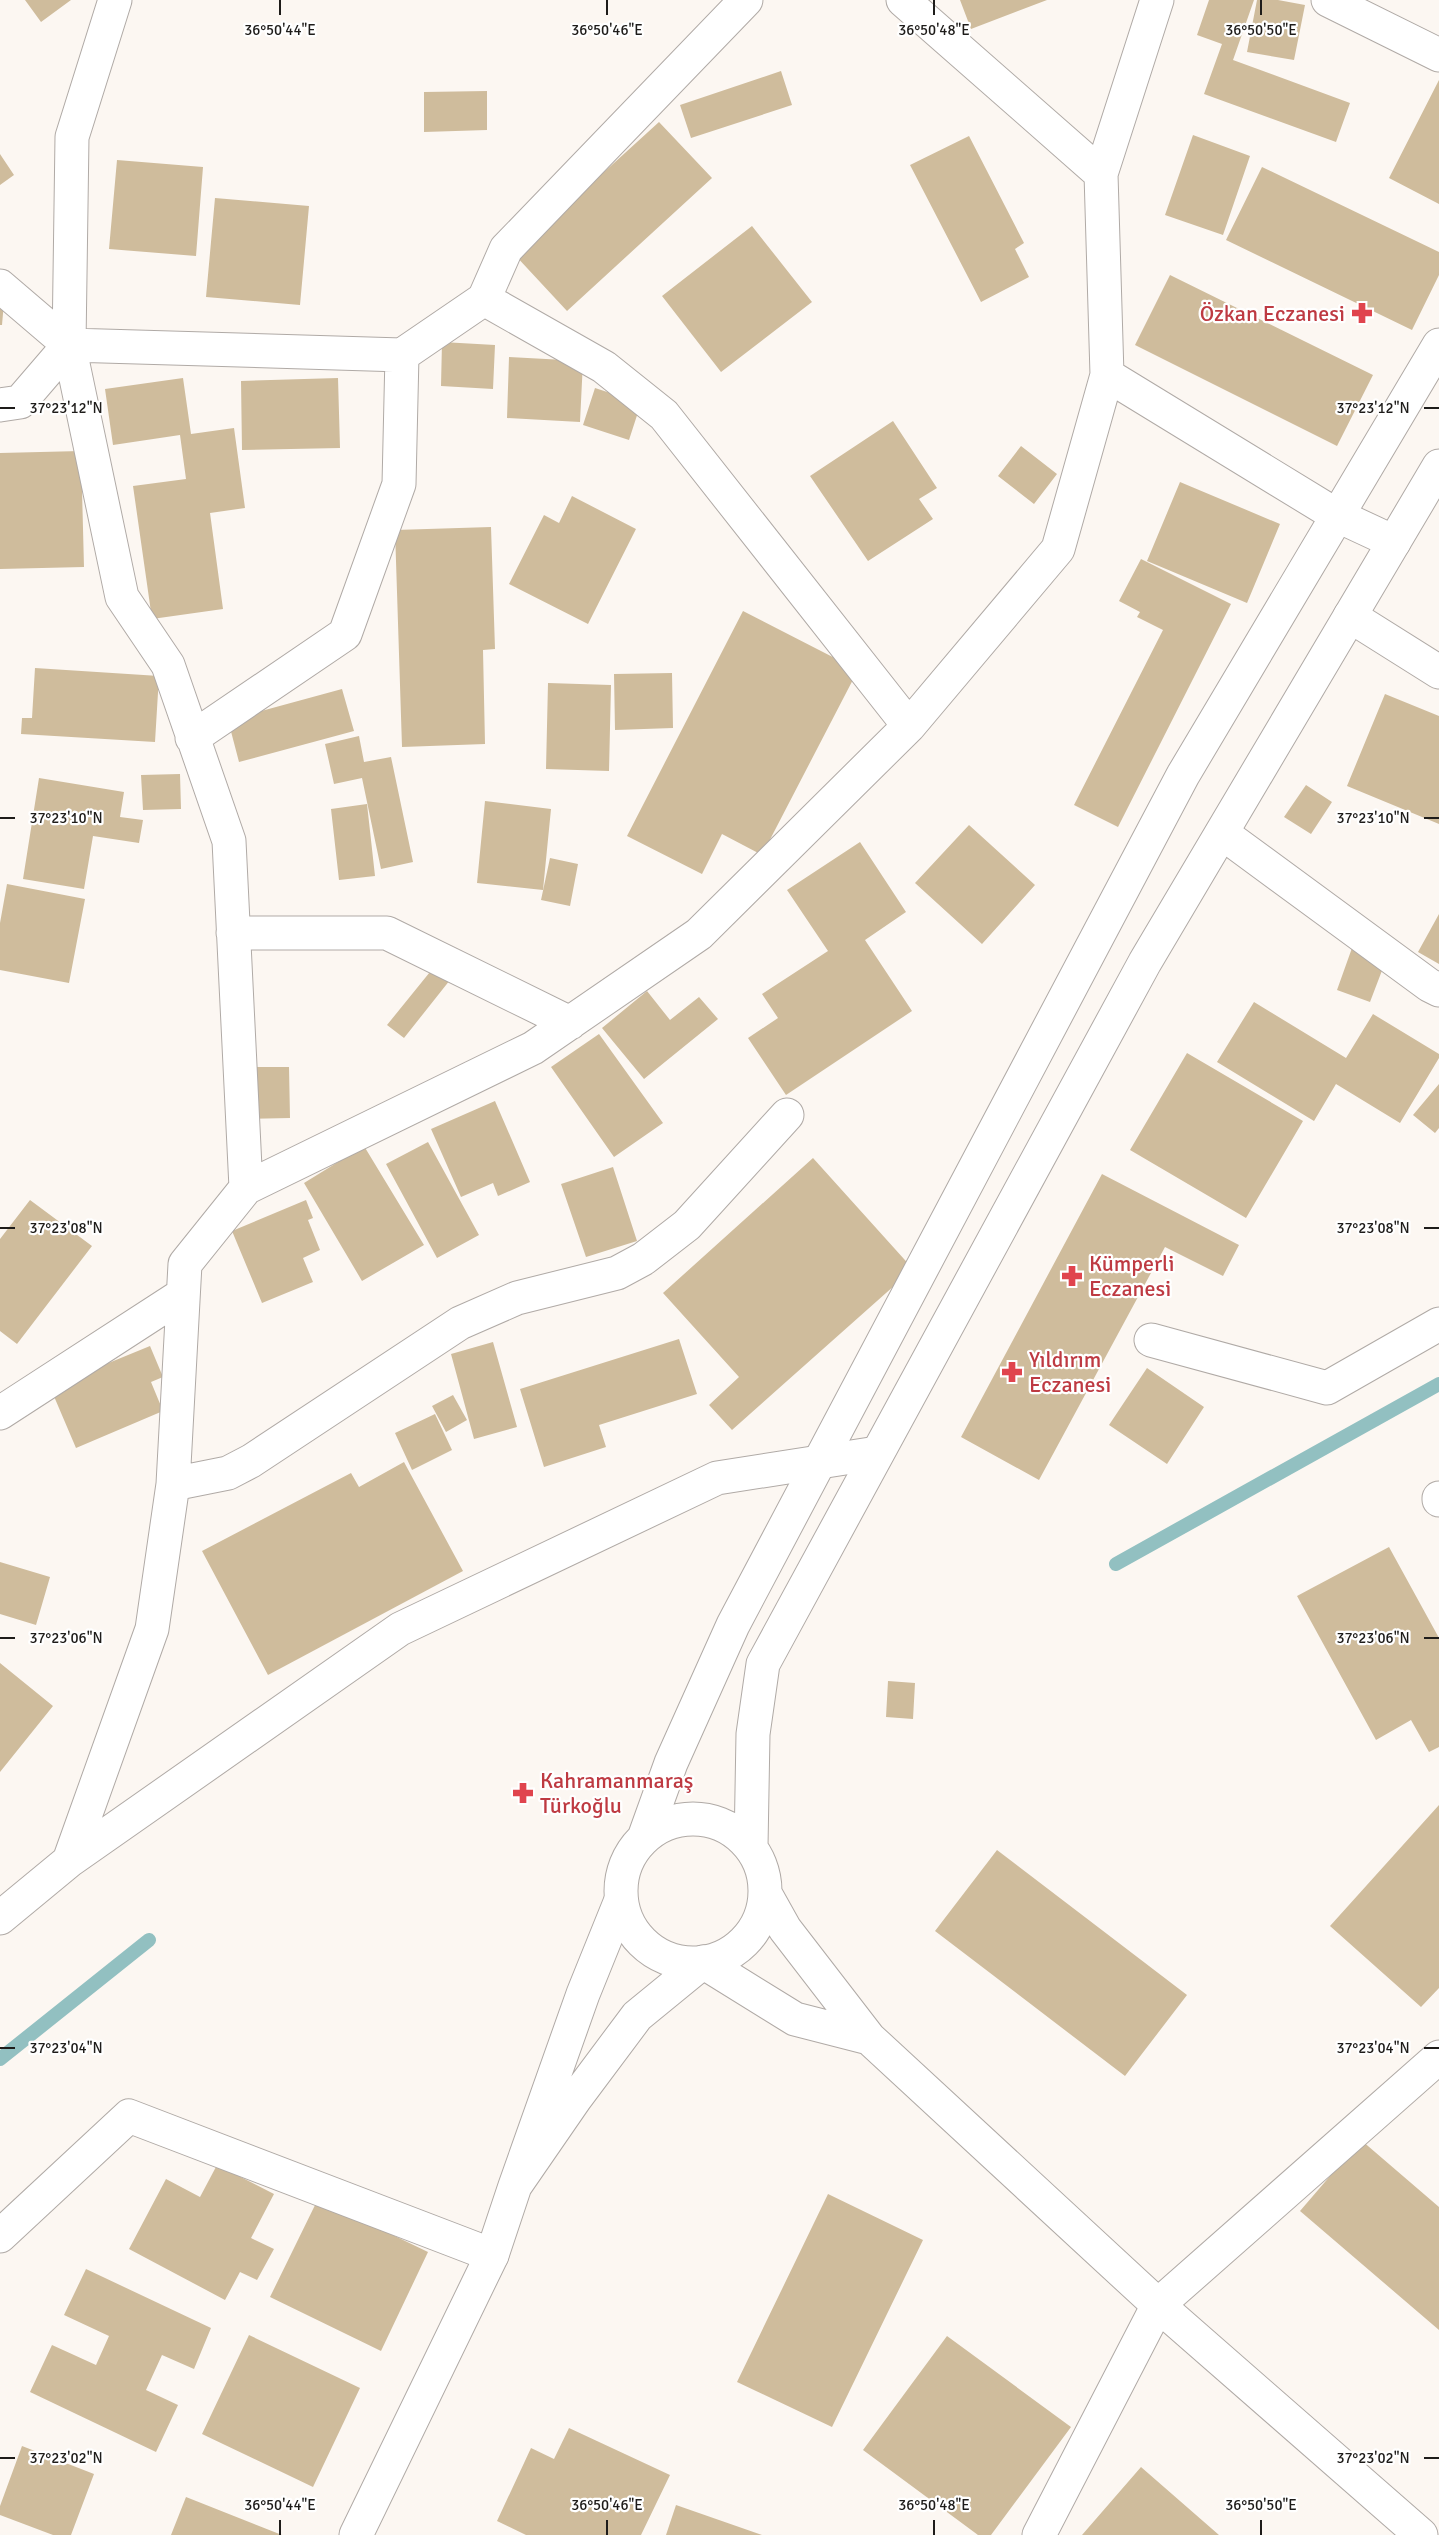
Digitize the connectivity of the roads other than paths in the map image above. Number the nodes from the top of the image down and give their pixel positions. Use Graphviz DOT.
graph roads {
  1 [pos="115,0"];
  2 [pos="746,0"];
  3 [pos="903,0"];
  4 [pos="1157,0"];
  5 [pos="1328,0"];
  6 [pos="1439,55"];
  7 [pos="1101,174"];
  8 [pos="0,286"];
  9 [pos="484,299"];
  10 [pos="69,345"];
  11 [pos="1439,345"];
  12 [pos="402,355"];
  13 [pos="1107,375"];
  14 [pos="0,405"];
  15 [pos="1439,466"];
  16 [pos="1336,515"];
  17 [pos="1394,542"];
  18 [pos="1350,616"];
  19 [pos="1439,672"];
  20 [pos="909,726"];
  21 [pos="192,738"];
  22 [pos="1222,833"];
  23 [pos="234,933"];
  24 [pos="1439,990"];
  25 [pos="570,1023"];
  26 [pos="788,1115"];
  27 [pos="246,1188"];
  28 [pos="182,1295"];
  29 [pos="1439,1324"];
  30 [pos="1151,1340"];
  31 [pos="0,1413"];
  32 [pos="877,1453"];
  33 [pos="820,1462"];
  34 [pos="173,1484"];
  35 [pos="644,1839"];
  36 [pos="751,1847"];
  37 [pos="69,1861"];
  38 [pos="766,1894"];
  39 [pos="621,1900"];
  40 [pos="0,1918"];
  41 [pos="703,1962"];
  42 [pos="869,2038"];
  43 [pos="1439,2057"];
  44 [pos="516,2186"];
  45 [pos="0,2236"];
  46 [pos="492,2255"];
  47 [pos="1158,2305"];
  48 [pos="356,2535"];
  49 [pos="1039,2535"];
  50 [pos="1421,2535"];
  1 -- 10 [label="street"];
  2 -- 9 [label="street"];
  3 -- 7 [label="street"];
  4 -- 7 [label="street"];
  5 -- 6 [label="street"];
  7 -- 13 [label="street"];
  8 -- 10 [label="street"];
  9 -- 12 [label="street"];
  9 -- 20 [label="street"];
  10 -- 12 [label="street"];
  10 -- 14 [label="street"];
  10 -- 21 [label="street"];
  11 -- 16 [label="street"];
  12 -- 21 [label="street"];
  13 -- 16 [label="street"];
  13 -- 20 [label="street"];
  15 -- 17 [label="street"];
  16 -- 17 [label="street"];
  16 -- 33 [label="street"];
  17 -- 18 [label="street"];
  18 -- 19 [label="street"];
  18 -- 22 [label="street"];
  20 -- 25 [label="street"];
  21 -- 23 [label="street"];
  22 -- 24 [label="street"];
  22 -- 32 [label="street"];
  23 -- 25 [label="street"];
  23 -- 27 [label="street"];
  25 -- 27 [label="street"];
  26 -- 34 [label="street"];
  27 -- 28 [label="street"];
  28 -- 31 [label="street"];
  28 -- 34 [label="street"];
  29 -- 30 [label="street"];
  32 -- 33 [label="street"];
  32 -- 36 [label="street"];
  33 -- 35 [label="street"];
  33 -- 37 [label="street"];
  34 -- 37 [label="street"];
  35 -- 36 [label="street"];
  35 -- 39 [label="street"];
  36 -- 38 [label="street"];
  37 -- 40 [label="street"];
  38 -- 41 [label="street"];
  38 -- 42 [label="street"];
  39 -- 41 [label="street"];
  39 -- 44 [label="street"];
  41 -- 42 [label="street"];
  41 -- 44 [label="street"];
  42 -- 47 [label="street"];
  43 -- 47 [label="street"];
  44 -- 46 [label="street"];
  45 -- 46 [label="street"];
  46 -- 48 [label="street"];
  47 -- 49 [label="street"];
  47 -- 50 [label="street"];
}
